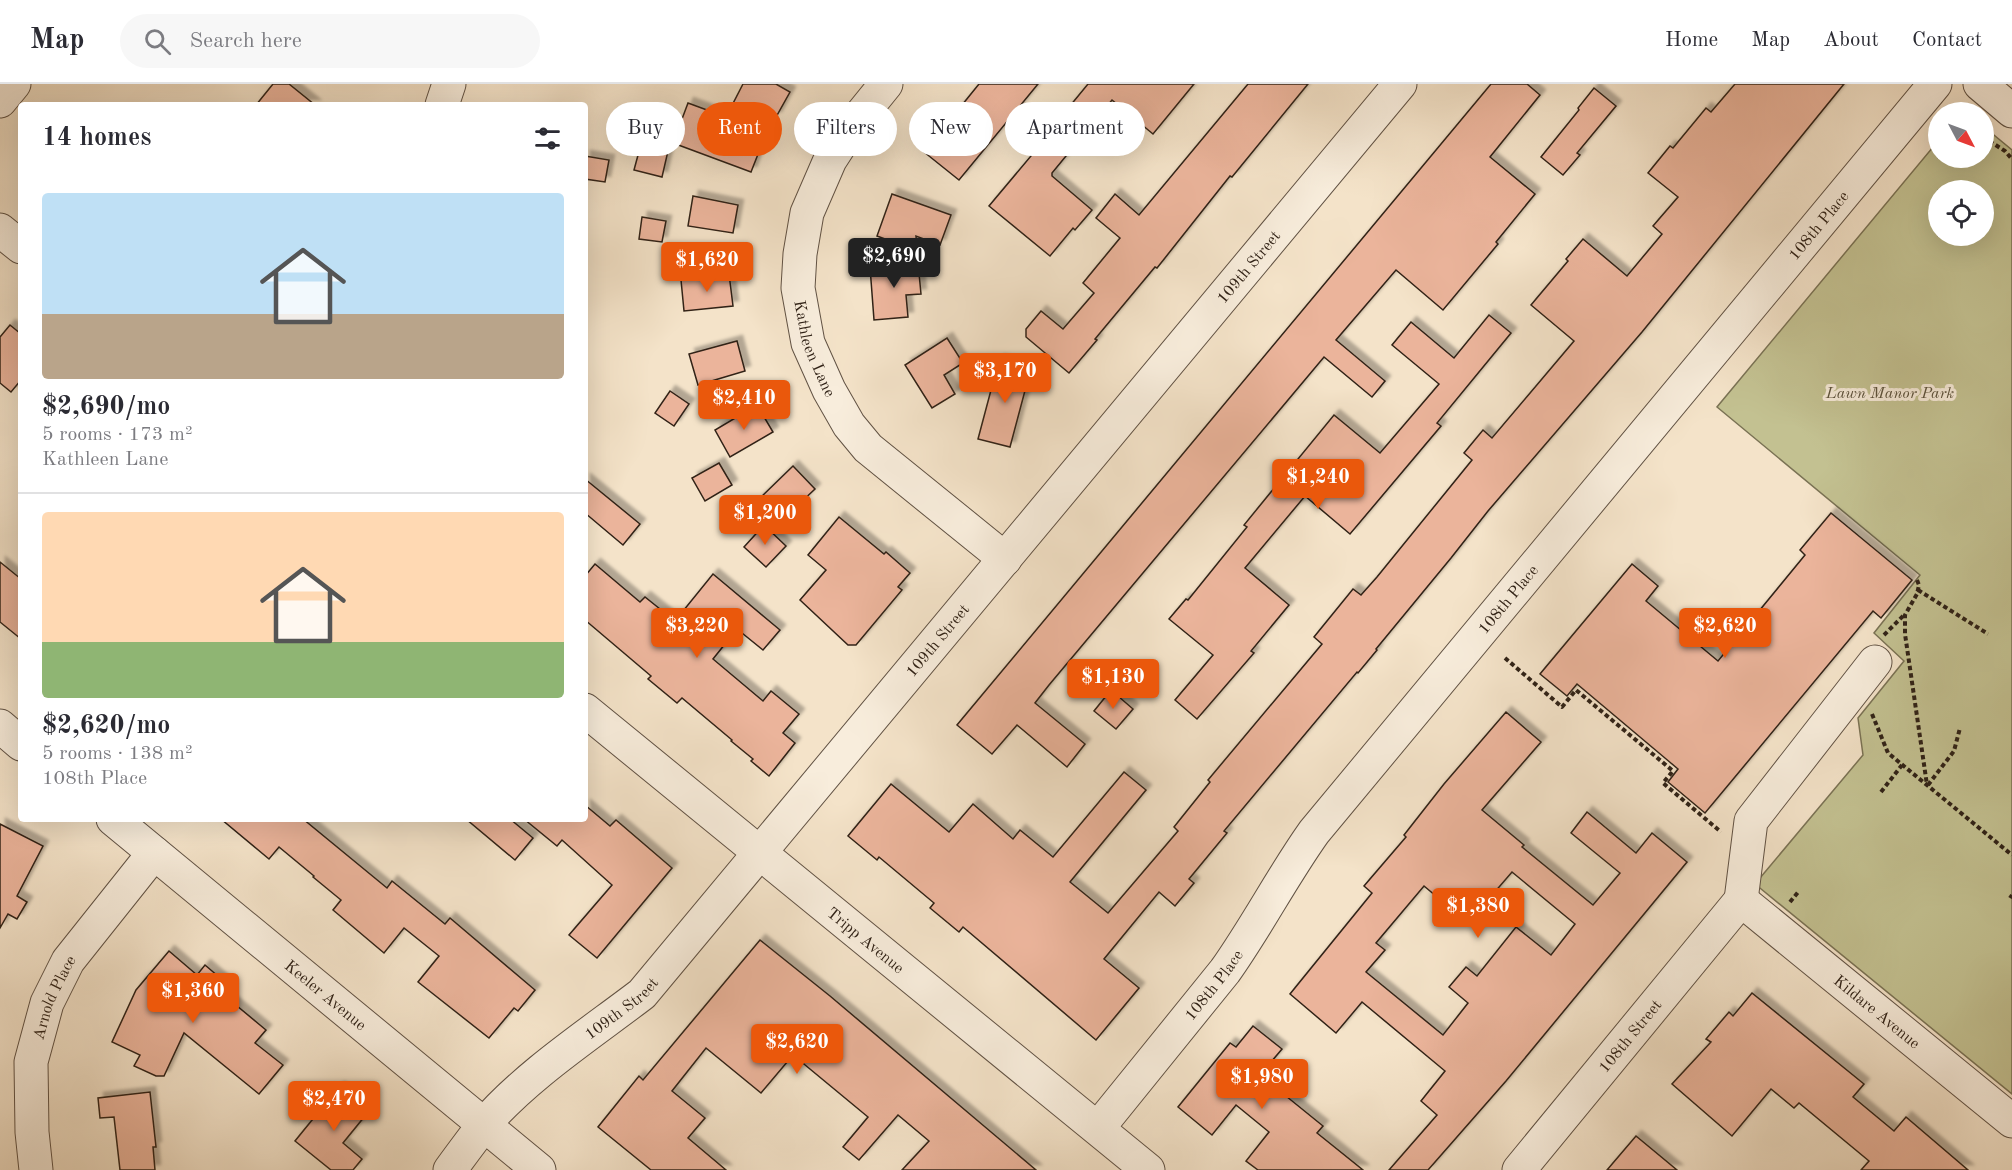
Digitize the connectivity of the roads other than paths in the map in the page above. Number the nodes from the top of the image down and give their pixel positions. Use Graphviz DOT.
graph roads {
  1 [pos="14,84"];
  2 [pos="449,84"];
  3 [pos="886,84"];
  4 [pos="1400,84"];
  5 [pos="1935,84"];
  6 [pos="1980,84"];
  7 [pos="0,101"];
  8 [pos="443,102"];
  9 [pos="2012,111"];
  10 [pos="0,230"];
  11 [pos="18,245"];
  12 [pos="1005,559"];
  13 [pos="1877,650"];
  14 [pos="588,712"];
  15 [pos="0,726"];
  16 [pos="18,741"];
  17 [pos="117,822"];
  18 [pos="154,853"];
  19 [pos="759,853"];
  20 [pos="1741,900"];
  21 [pos="2012,1121"];
  22 [pos="484,1125"];
  23 [pos="1098,1128"];
  24 [pos="36,1170"];
  25 [pos="450,1170"];
  26 [pos="539,1170"];
  27 [pos="1148,1170"];
  28 [pos="1519,1170"];
  1 -- 7 [label="street"];
  2 -- 8 [label="street"];
  3 -- 12 [label="street, Kathleen Lane"];
  4 -- 12 [label="street, 109th Street"];
  5 -- 23 [label="street, 108th Place"];
  6 -- 9 [label="street"];
  10 -- 11 [label="street"];
  12 -- 19 [label="street, 109th Street"];
  13 -- 20 [label="street"];
  14 -- 19 [label="street, Tripp Avenue"];
  15 -- 16 [label="street"];
  17 -- 18 [label="street, Keeler Avenue"];
  18 -- 22 [label="street, Keeler Avenue"];
  18 -- 24 [label="street, Arnold Place"];
  19 -- 22 [label="street, 109th Street"];
  19 -- 23 [label="street, Tripp Avenue"];
  20 -- 21 [label="street, Kildare Avenue"];
  20 -- 28 [label="street, 108th Street"];
  22 -- 25 [label="street, 109th Street"];
  22 -- 26 [label="street, Keeler Avenue"];
  23 -- 27 [label="street, Tripp Avenue"];
}
